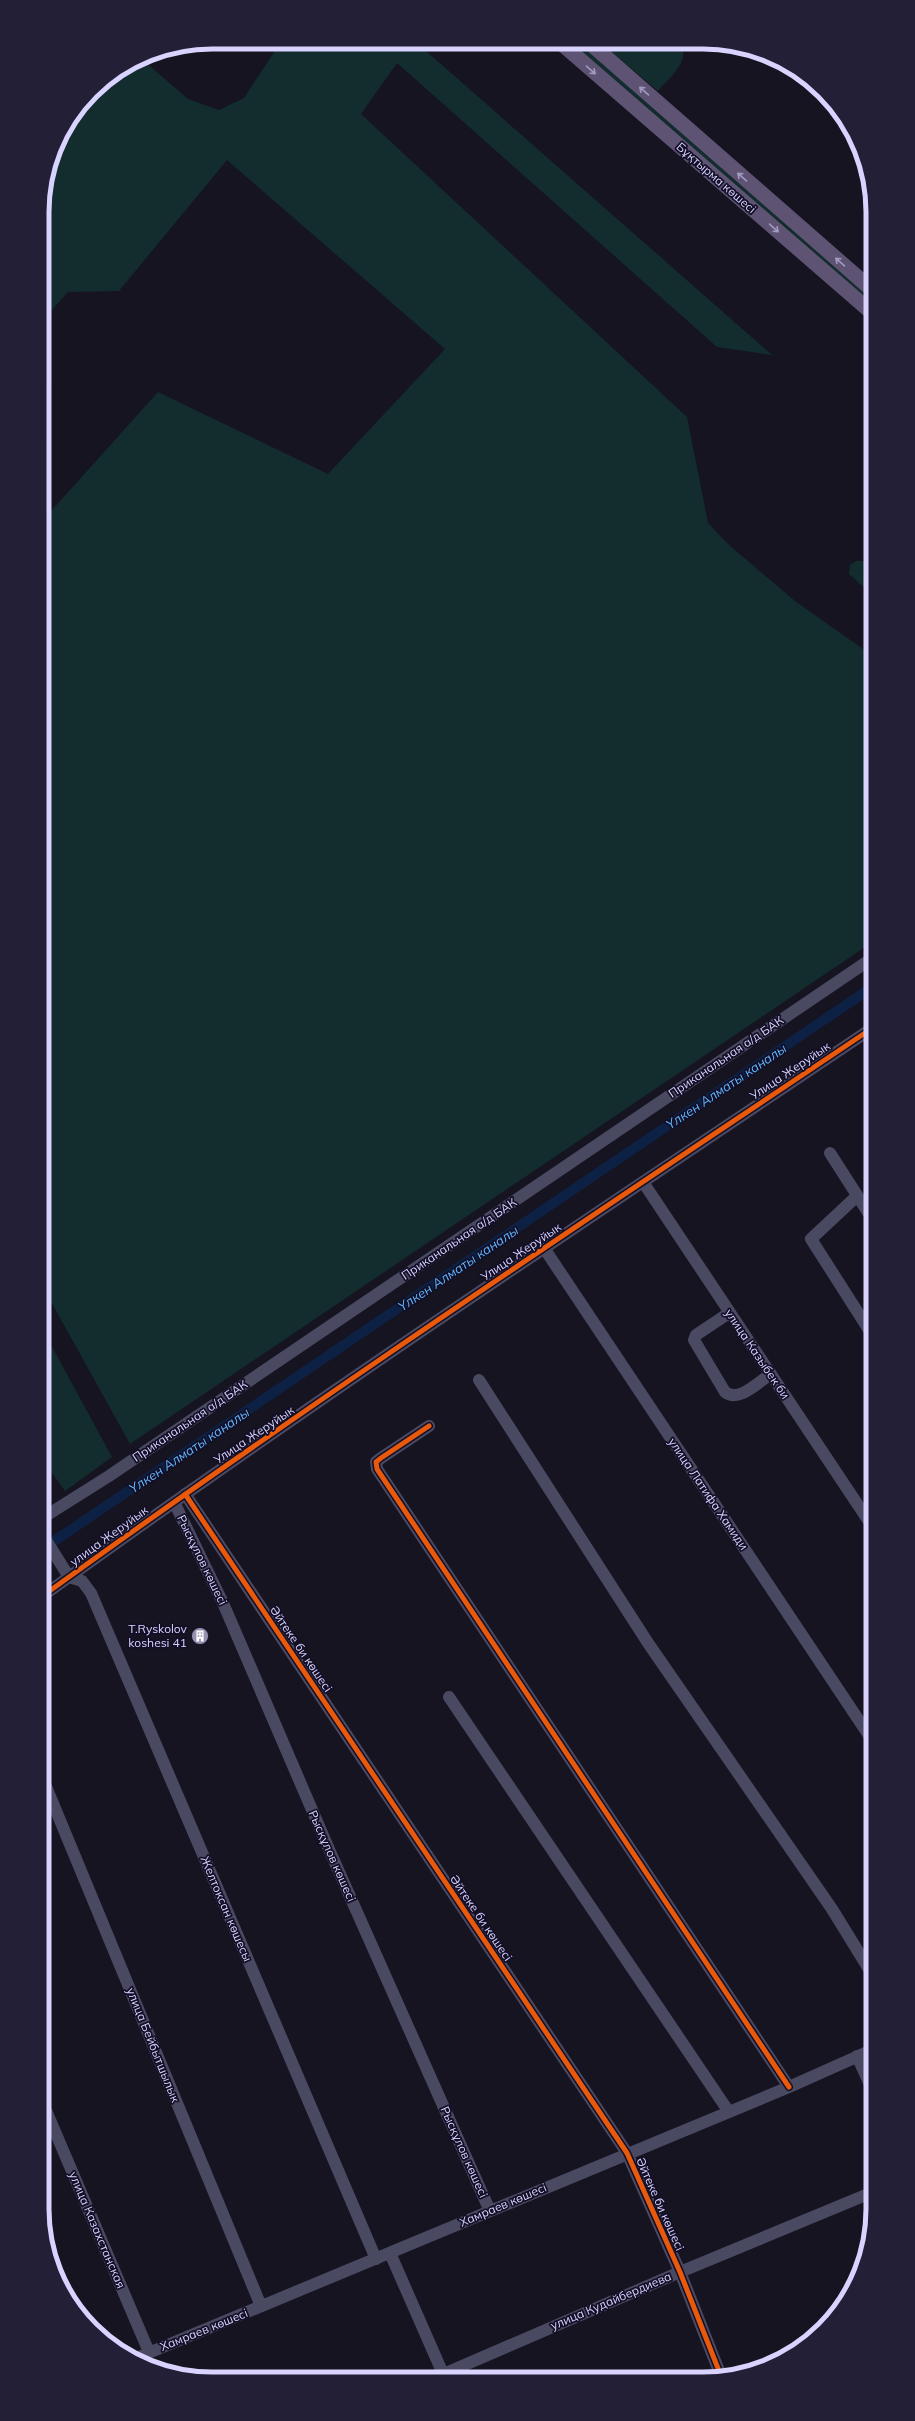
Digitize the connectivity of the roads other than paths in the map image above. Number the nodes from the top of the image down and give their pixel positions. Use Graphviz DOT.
graph roads {
  1 [pos="568,49"];
  2 [pos="597,49"];
  3 [pos="866,285"];
  4 [pos="866,308"];
  5 [pos="866,962"];
  6 [pos="866,1032"];
  7 [pos="830,1153"];
  8 [pos="643,1182"];
  9 [pos="857,1196"];
  10 [pos="866,1210"];
  11 [pos="544,1248"];
  12 [pos="729,1313"];
  13 [pos="866,1326"];
  14 [pos="771,1374"];
  15 [pos="480,1380"];
  16 [pos="429,1426"];
  17 [pos="185,1494"];
  18 [pos="174,1502"];
  19 [pos="49,1514"];
  20 [pos="866,1517"];
  21 [pos="49,1545"];
  22 [pos="67,1573"];
  23 [pos="49,1590"];
  24 [pos="449,1696"];
  25 [pos="866,1731"];
  26 [pos="49,1794"];
  27 [pos="866,1964"];
  28 [pos="866,2052"];
  29 [pos="857,2056"];
  30 [pos="866,2076"];
  31 [pos="789,2087"];
  32 [pos="729,2112"];
  33 [pos="49,2117"];
  34 [pos="627,2154"];
  35 [pos="866,2195"];
  36 [pos="490,2211"];
  37 [pos="390,2253"];
  38 [pos="376,2259"];
  39 [pos="680,2272"];
  40 [pos="261,2306"];
  41 [pos="150,2352"];
  42 [pos="141,2356"];
  43 [pos="719,2371"];
  44 [pos="441,2372"];
  45 [pos="449,2372"];
  1 -- 4 [label="main road, Бұқтырма көшесі, one-way"];
  3 -- 2 [label="main road, Бұқтырма көшесі, one-way"];
  5 -- 19 [label="street, Приканальная а/д БАК"];
  6 -- 8 [label="street, Улица Жеруйык"];
  7 -- 9 [label="street"];
  8 -- 11 [label="street, Улица Жеруйык"];
  8 -- 12 [label="street, улица Казыбек би"];
  9 -- 10 [label="street"];
  9 -- 13 [label="street"];
  11 -- 17 [label="street, Улица Жеруйык"];
  11 -- 25 [label="street, улица Латифа Хамиди"];
  12 -- 14 [label="street, улица Казыбек би"];
  12 -- 14 [label="street"];
  14 -- 20 [label="street, улица Казыбек би"];
  15 -- 27 [label="street"];
  16 -- 31 [label="street"];
  17 -- 18 [label="street, улица Жеруйык"];
  17 -- 34 [label="street, Әйтеке би көшесі"];
  18 -- 22 [label="street, улица Жеруйык"];
  18 -- 36 [label="street, Рысқұлов көшесі"];
  21 -- 22 [label="street"];
  22 -- 23 [label="street, улица Жеруйык"];
  22 -- 38 [label="street, Желтоксан көшесы"];
  24 -- 32 [label="street"];
  26 -- 40 [label="street, улица Бейбытшылык"];
  28 -- 29 [label="street, Хамраев көшесі"];
  29 -- 30 [label="street"];
  29 -- 31 [label="street, Хамраев көшесі"];
  31 -- 32 [label="street, Хамраев көшесі"];
  32 -- 34 [label="street, Хамраев көшесі"];
  33 -- 41 [label="street, улица Казахстанская"];
  34 -- 36 [label="street, Хамраев көшесі"];
  34 -- 39 [label="street, Әйтеке би көшесі"];
  35 -- 39 [label="street, улица Кудайбердиева"];
  36 -- 37 [label="street, Хамраев көшесі"];
  37 -- 38 [label="street, Хамраев көшесі"];
  37 -- 44 [label="street"];
  38 -- 40 [label="street, Хамраев көшесі"];
  39 -- 43 [label="street, Әйтеке би көшесі"];
  39 -- 45 [label="street, улица Кудайбердиева"];
  40 -- 41 [label="street, Хамраев көшесі"];
  41 -- 42 [label="street, Хамраев көшесі"];
}
